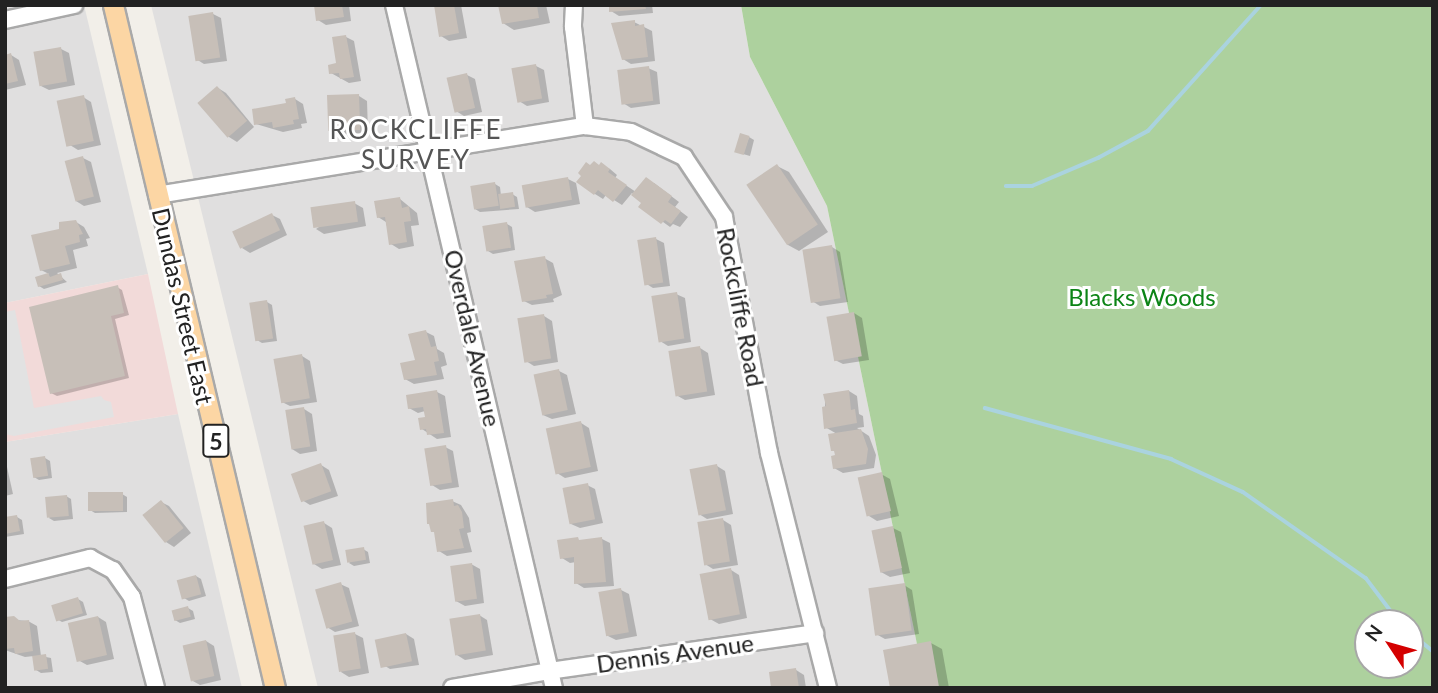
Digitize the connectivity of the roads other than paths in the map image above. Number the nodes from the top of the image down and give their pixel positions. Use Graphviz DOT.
graph roads {
  1 [pos="74,5"];
  2 [pos="113,5"];
  3 [pos="394,5"];
  4 [pos="575,5"];
  5 [pos="5,20"];
  6 [pos="585,126"];
  7 [pos="430,149"];
  8 [pos="157,195"];
  9 [pos="5,579"];
  10 [pos="815,633"];
  11 [pos="549,671"];
  12 [pos="156,688"];
  13 [pos="275,688"];
  14 [pos="452,688"];
  15 [pos="554,688"];
  16 [pos="828,688"];
  1 -- 5 [label="street"];
  2 -- 8 [label="main road, Dundas Street East / 5"];
  3 -- 7 [label="street, Overdale Avenue"];
  4 -- 6 [label="street"];
  6 -- 7 [label="street, Rockcliffe Road"];
  6 -- 10 [label="street, Rockcliffe Road"];
  7 -- 8 [label="street, Rockcliffe Road"];
  7 -- 11 [label="street, Overdale Avenue"];
  8 -- 13 [label="main road, Dundas Street East / 5"];
  9 -- 12 [label="street"];
  10 -- 11 [label="street, Dennis Avenue"];
  10 -- 16 [label="street, Rockcliffe Road"];
  11 -- 14 [label="street, Dennis Avenue"];
  11 -- 15 [label="street, Overdale Avenue"];
}
